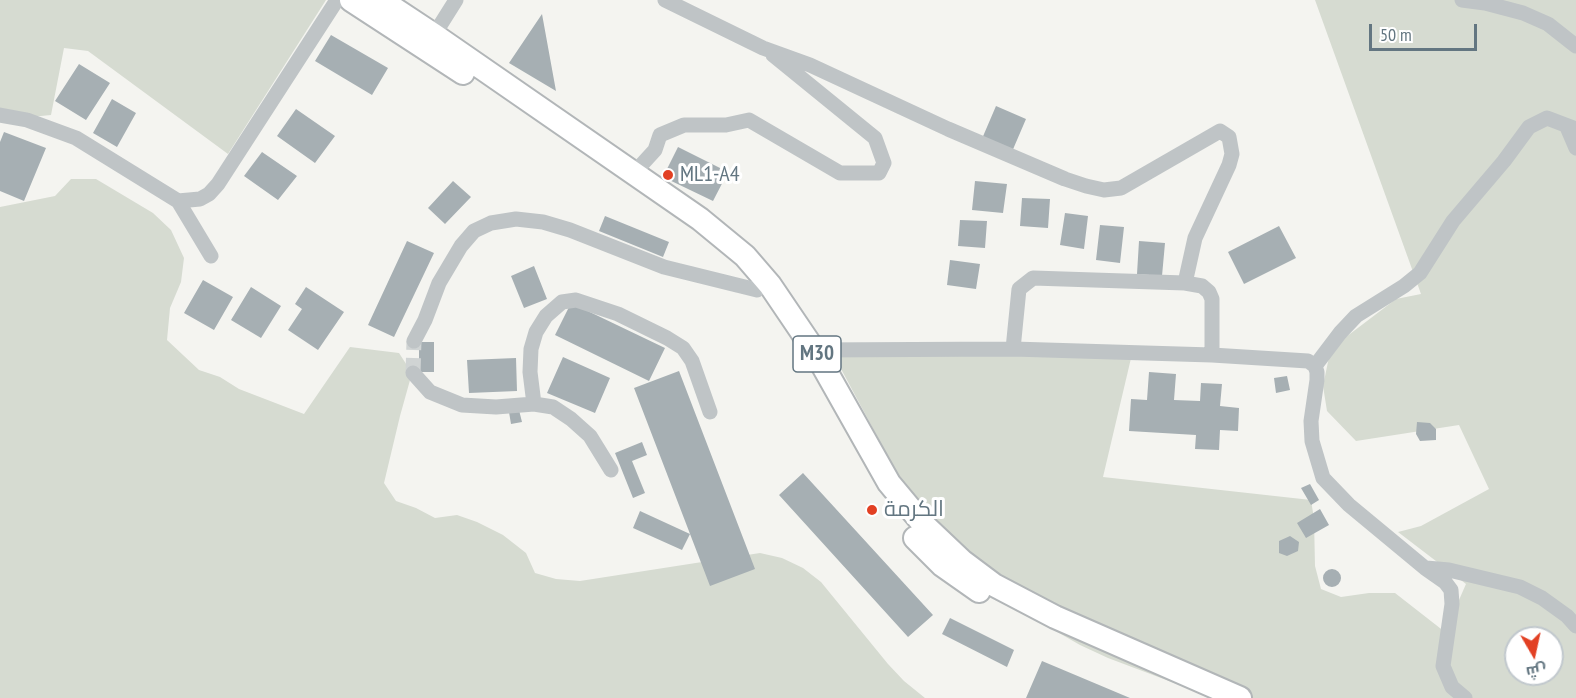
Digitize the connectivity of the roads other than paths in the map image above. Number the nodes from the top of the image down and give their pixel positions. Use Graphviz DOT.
graph roads {
  1 [pos="337,0"];
  2 [pos="351,0"];
  3 [pos="381,0"];
  4 [pos="456,0"];
  5 [pos="665,0"];
  6 [pos="1462,0"];
  7 [pos="434,35"];
  8 [pos="1576,46"];
  9 [pos="763,48"];
  10 [pos="0,115"];
  11 [pos="1572,128"];
  12 [pos="1576,148"];
  13 [pos="634,173"];
  14 [pos="178,201"];
  15 [pos="211,256"];
  16 [pos="1185,283"];
  17 [pos="757,290"];
  18 [pos="414,341"];
  19 [pos="1012,349"];
  20 [pos="814,350"];
  21 [pos="1212,355"];
  22 [pos="1315,366"];
  23 [pos="413,373"];
  24 [pos="534,404"];
  25 [pos="710,412"];
  26 [pos="610,470"];
  27 [pos="1425,568"];
  28 [pos="1576,626"];
  29 [pos="1207,698"];
  30 [pos="1240,698"];
  31 [pos="1465,698"];
  1 -- 14 [label="street"];
  2 -- 17 [label="highway, M30"];
  3 -- 7 [label="highway, M30"];
  4 -- 7 [label="street"];
  5 -- 9 [label="street"];
  6 -- 8 [label="street"];
  7 -- 13 [label="highway, M30"];
  9 -- 13 [label="street"];
  9 -- 16 [label="street"];
  10 -- 14 [label="street"];
  11 -- 12 [label="street"];
  11 -- 22 [label="street"];
  13 -- 20 [label="highway, M30"];
  14 -- 15 [label="street"];
  16 -- 19 [label="street"];
  16 -- 21 [label="street"];
  17 -- 18 [label="street"];
  17 -- 29 [label="highway, M30"];
  19 -- 20 [label="street"];
  19 -- 21 [label="street"];
  20 -- 30 [label="highway, M30"];
  21 -- 22 [label="street"];
  22 -- 27 [label="street"];
  23 -- 24 [label="street"];
  24 -- 25 [label="street"];
  24 -- 26 [label="street"];
  27 -- 28 [label="street"];
  27 -- 31 [label="street"];
}
